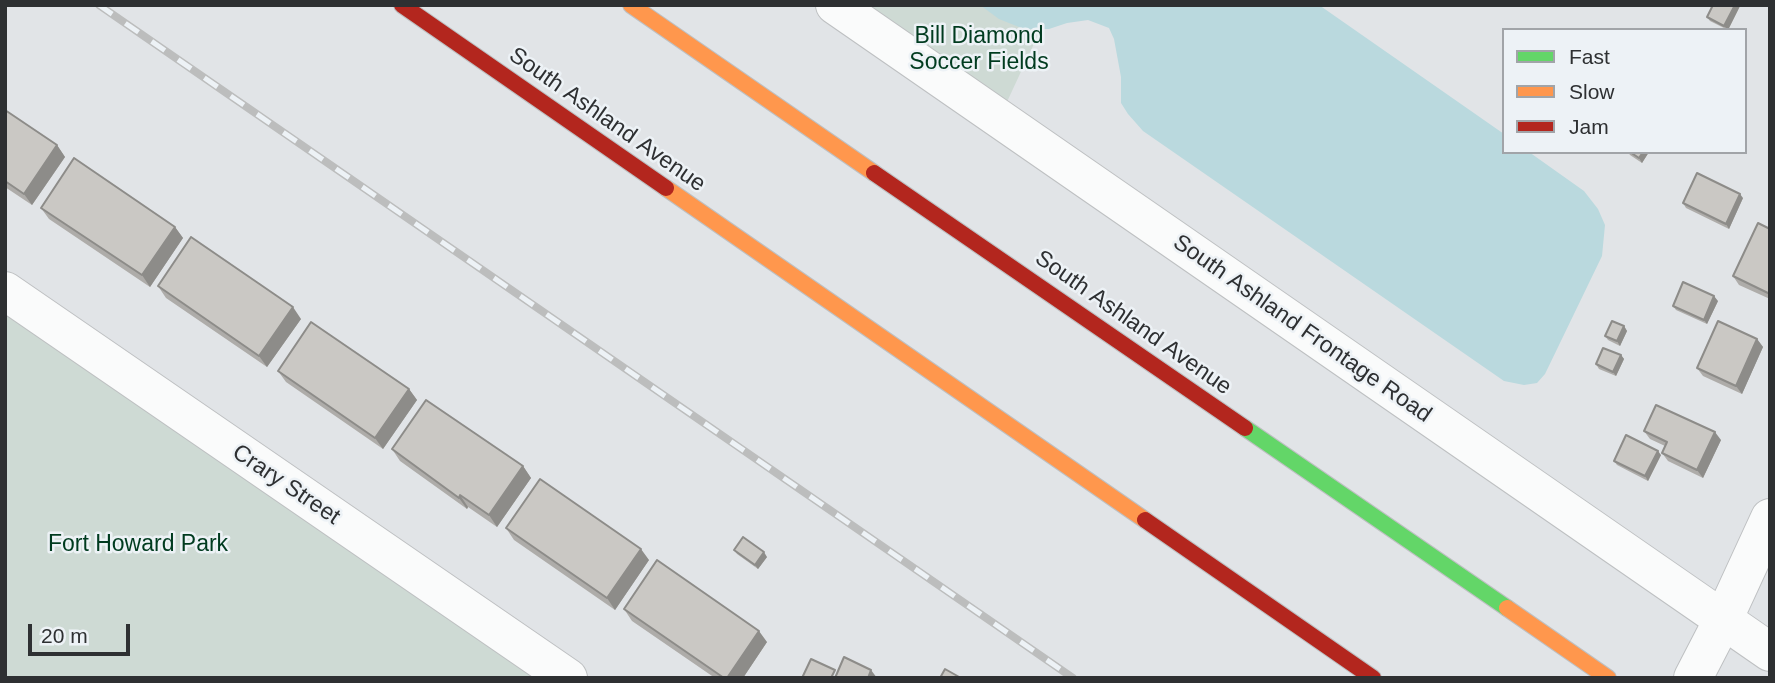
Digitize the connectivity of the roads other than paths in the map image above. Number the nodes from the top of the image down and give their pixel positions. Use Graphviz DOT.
graph roads {
  1 [pos="402,5"];
  2 [pos="632,5"];
  3 [pos="835,5"];
  4 [pos="5,291"];
  5 [pos="1770,518"];
  6 [pos="1723,620"];
  7 [pos="1770,652"];
  8 [pos="568,678"];
  9 [pos="1373,678"];
  10 [pos="1608,678"];
  11 [pos="1693,678"];
  1 -- 9 [label="main road, South Ashland Avenue"];
  2 -- 10 [label="main road, South Ashland Avenue"];
  3 -- 6 [label="street, South Ashland Frontage Road"];
  4 -- 8 [label="street, Crary Street"];
  5 -- 6 [label="street"];
  6 -- 7 [label="street, South Ashland Frontage Road"];
  6 -- 11 [label="street"];
}
